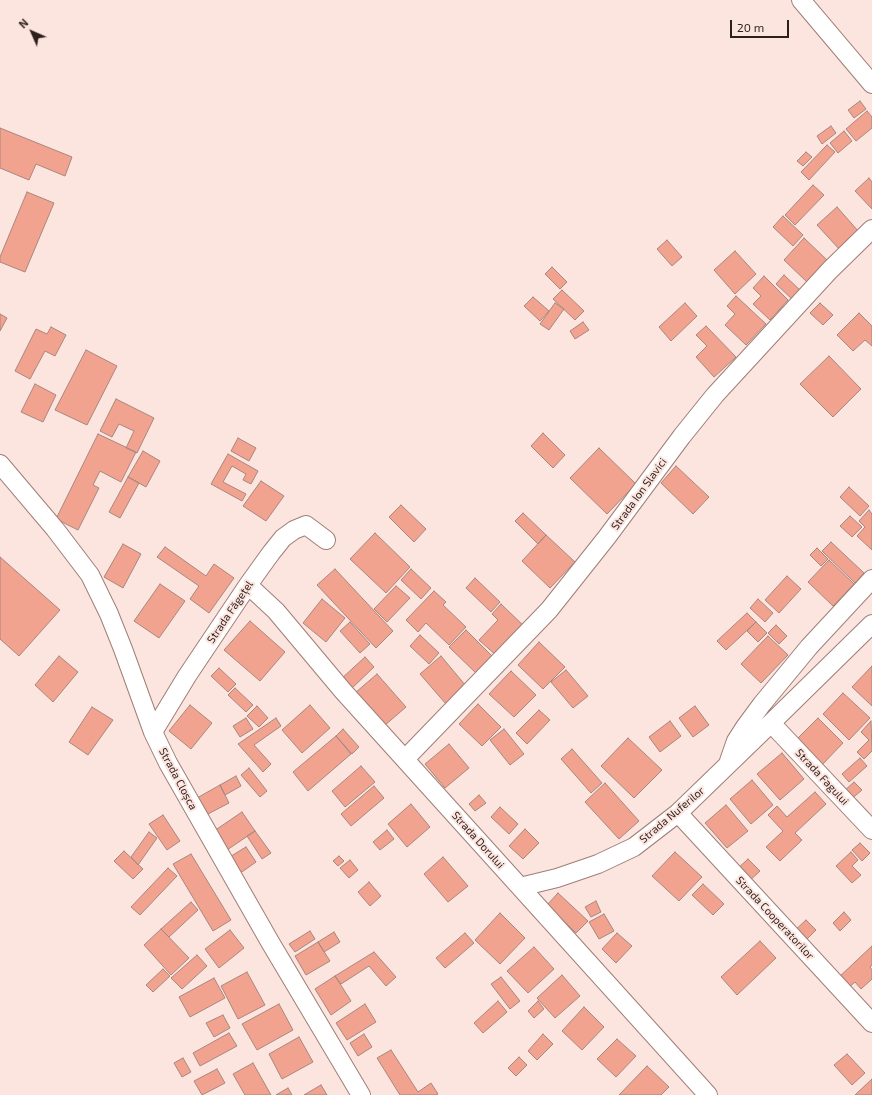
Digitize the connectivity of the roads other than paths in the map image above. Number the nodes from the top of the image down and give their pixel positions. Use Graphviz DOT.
graph roads {
  1 [pos="801,0"];
  2 [pos="872,84"];
  3 [pos="872,229"];
  4 [pos="0,464"];
  5 [pos="326,540"];
  6 [pos="872,579"];
  7 [pos="248,585"];
  8 [pos="869,632"];
  9 [pos="771,724"];
  10 [pos="153,732"];
  11 [pos="405,759"];
  12 [pos="727,766"];
  13 [pos="678,813"];
  14 [pos="872,830"];
  15 [pos="520,886"];
  16 [pos="872,1023"];
  17 [pos="361,1095"];
  18 [pos="708,1095"];
  1 -- 2 [label="street"];
  3 -- 11 [label="street, Strada Ion Slavici"];
  4 -- 10 [label="street, Strada Cloșca"];
  5 -- 7 [label="street, Strada Făgețel"];
  6 -- 12 [label="street, Strada Nuferilor"];
  7 -- 10 [label="street, Strada Făgețel"];
  7 -- 11 [label="street, Strada Dorului"];
  8 -- 9 [label="street, Strada Nuferilor"];
  9 -- 12 [label="street, Strada Nuferilor"];
  9 -- 14 [label="street, Strada Fagului"];
  10 -- 17 [label="street, Strada Cloșca"];
  11 -- 15 [label="street, Strada Dorului"];
  12 -- 13 [label="street, Strada Nuferilor"];
  13 -- 15 [label="street, Strada Nuferilor"];
  13 -- 16 [label="street, Strada Cooperatorilor"];
  15 -- 18 [label="street, Strada Dorului"];
}
